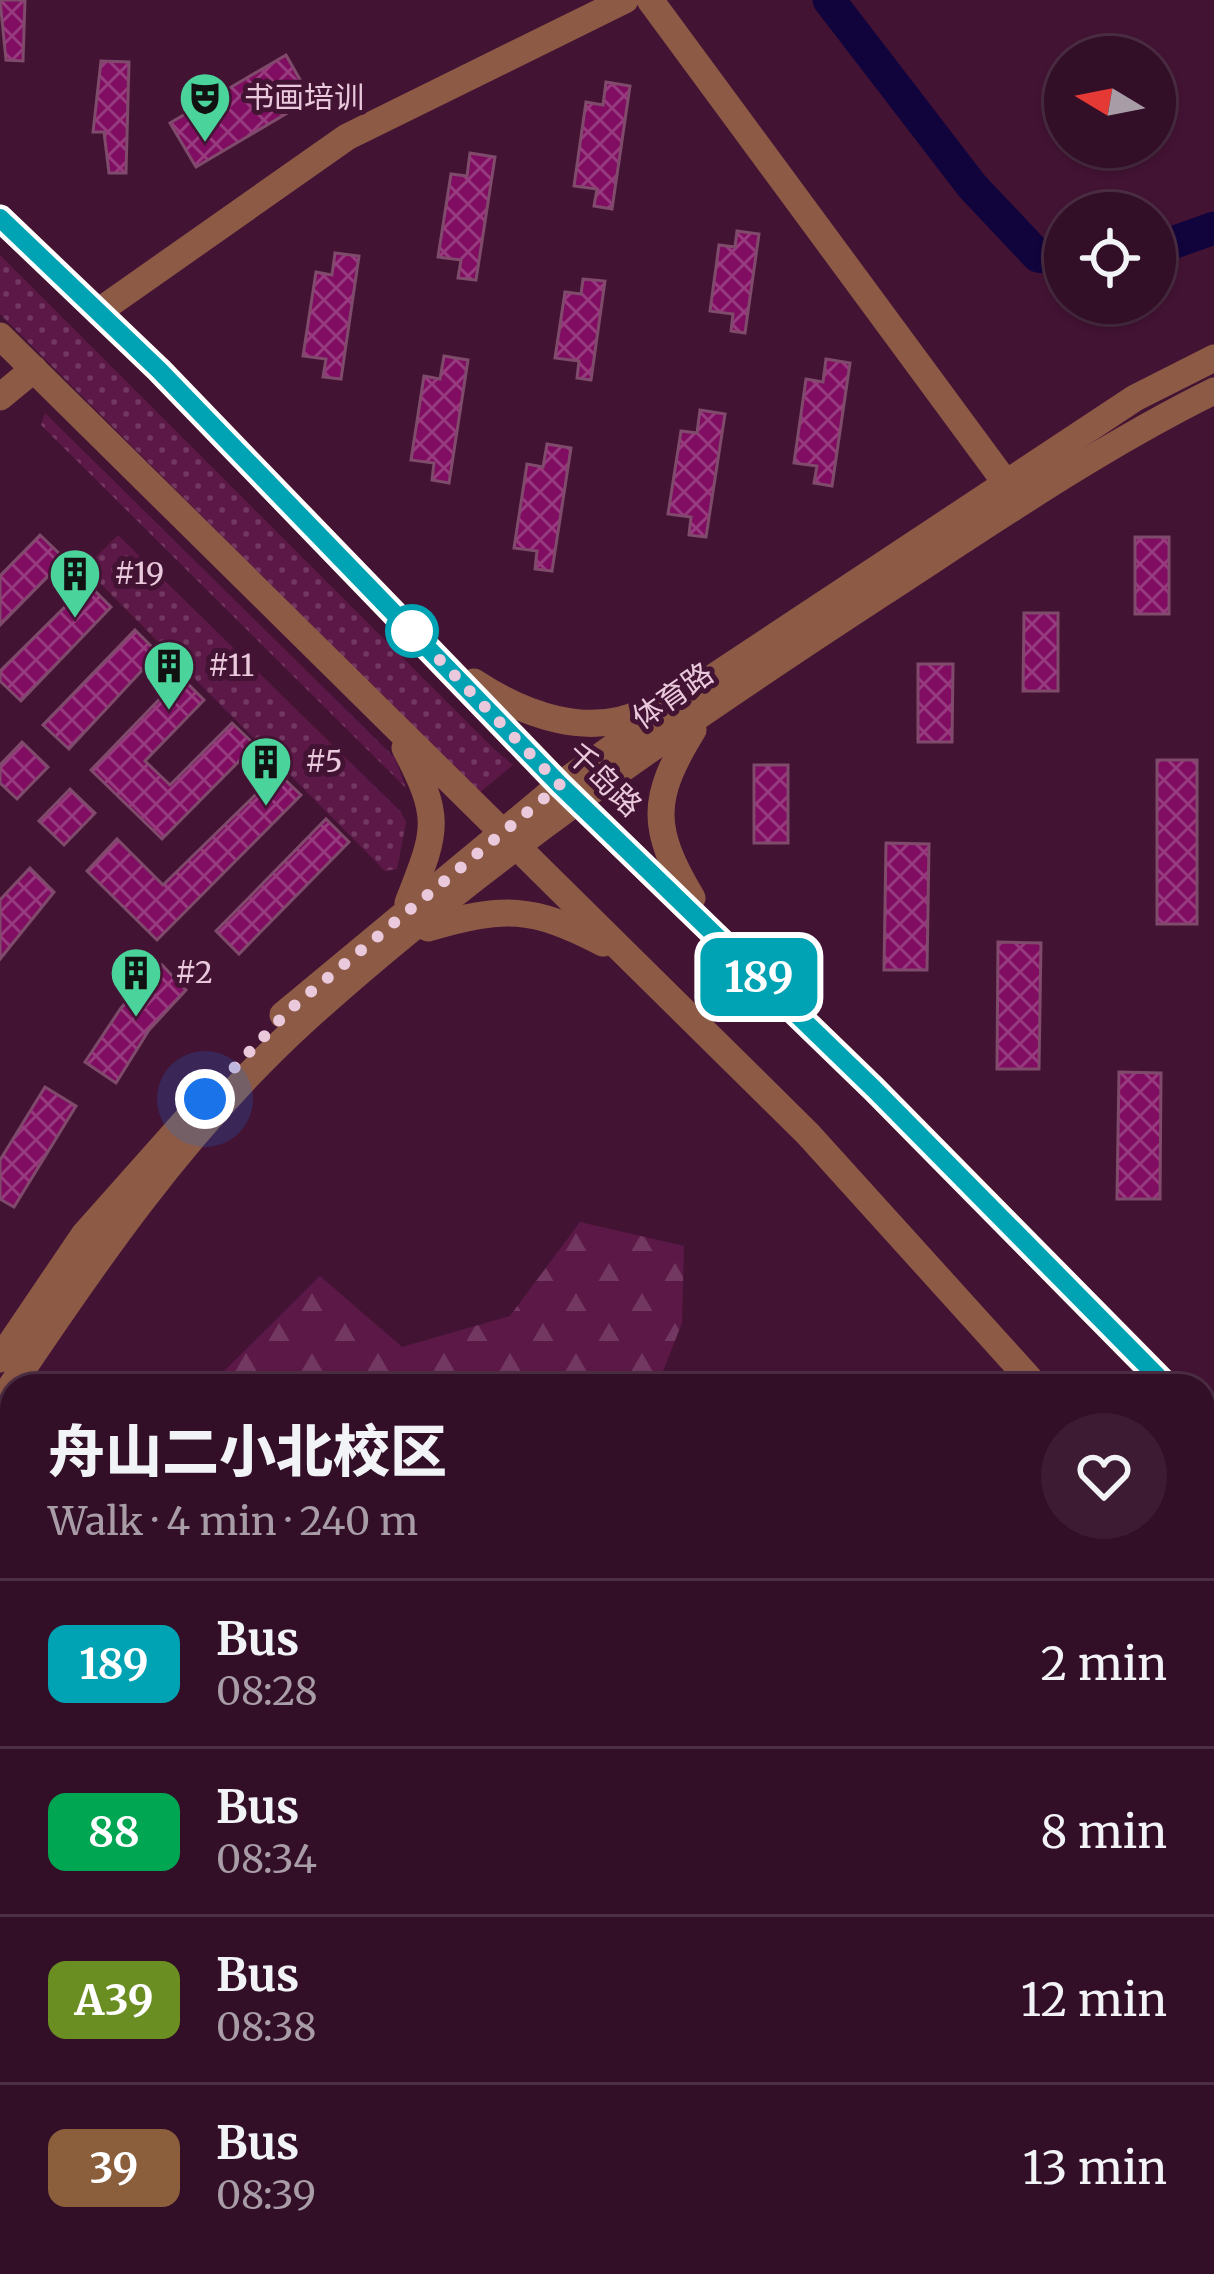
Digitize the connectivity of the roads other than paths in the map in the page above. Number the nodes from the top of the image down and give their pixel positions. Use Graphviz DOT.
graph roads {
  1 [pos="625,0"];
  2 [pos="650,0"];
  3 [pos="0,218"];
  4 [pos="98,312"];
  5 [pos="0,336"];
  6 [pos="1214,358"];
  7 [pos="34,370"];
  8 [pos="1214,391"];
  9 [pos="0,397"];
  10 [pos="1013,493"];
  11 [pos="439,660"];
  12 [pos="738,661"];
  13 [pos="701,717"];
  14 [pos="394,728"];
  15 [pos="570,794"];
  16 [pos="510,838"];
  17 [pos="410,921"];
  18 [pos="713,932"];
  19 [pos="623,952"];
  20 [pos="0,1359"];
  21 [pos="19,1374"];
  22 [pos="1025,1374"];
  23 [pos="1155,1374"];
  1 -- 4 [label="street"];
  2 -- 10 [label="street"];
  3 -- 4 [label="street, 千岛路"];
  4 -- 11 [label="street, 千岛路"];
  5 -- 7 [label="street"];
  6 -- 10 [label="street, 体育路"];
  7 -- 9 [label="street"];
  7 -- 14 [label="street"];
  8 -- 10 [label="street, 体育路"];
  10 -- 12 [label="street, 体育路"];
  10 -- 13 [label="street, 体育路"];
  11 -- 12 [label="street"];
  11 -- 15 [label="street, 千岛路"];
  12 -- 15 [label="street, 体育路"];
  13 -- 15 [label="street, 体育路"];
  13 -- 18 [label="street"];
  14 -- 16 [label="street"];
  14 -- 17 [label="street"];
  15 -- 16 [label="street, 体育路"];
  15 -- 18 [label="street, 千岛路"];
  16 -- 17 [label="street, 体育路"];
  16 -- 19 [label="street"];
  17 -- 19 [label="street"];
  17 -- 20 [label="street, 体育路"];
  17 -- 21 [label="street, 体育路"];
  18 -- 23 [label="street, 千岛路"];
  19 -- 22 [label="street"];
}
